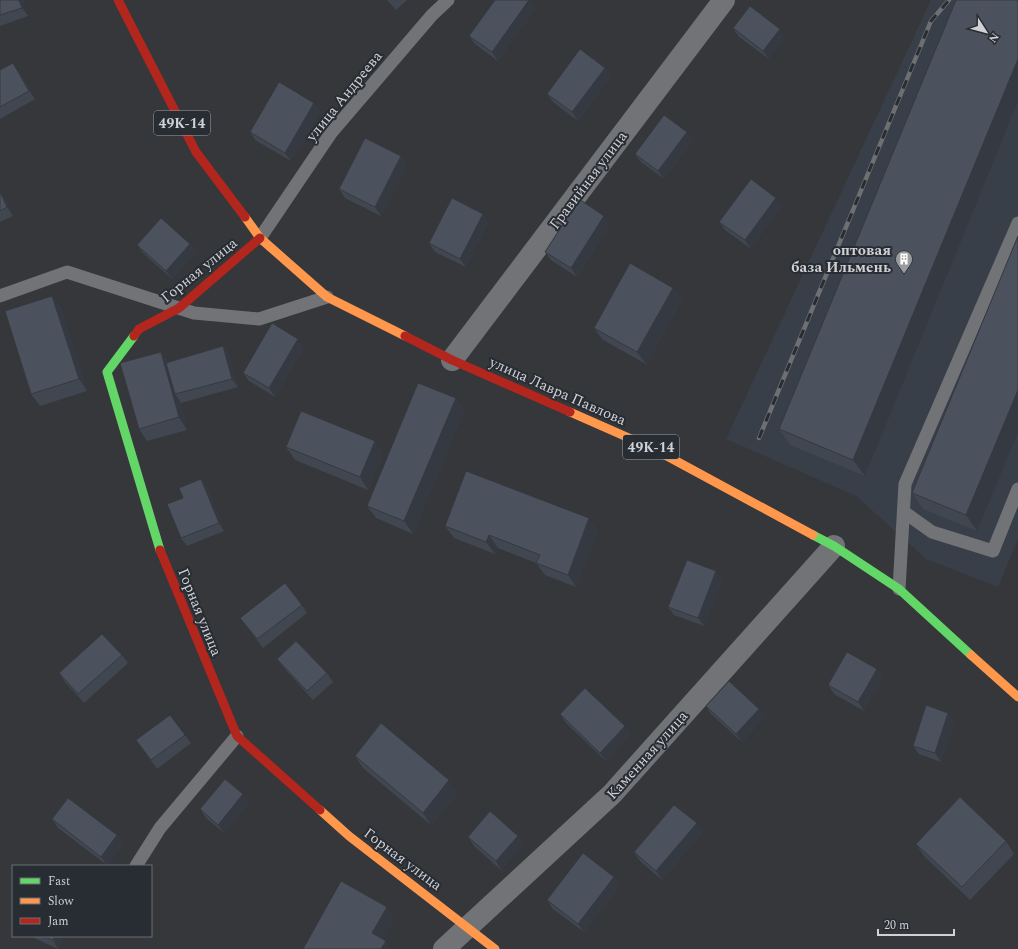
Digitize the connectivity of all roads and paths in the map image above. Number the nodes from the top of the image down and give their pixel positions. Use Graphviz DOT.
graph roads {
  1 [pos="118,0"];
  2 [pos="448,0"];
  3 [pos="724,0"];
  4 [pos="1018,223"];
  5 [pos="260,238"];
  6 [pos="0,296"];
  7 [pos="327,297"];
  8 [pos="178,308"];
  9 [pos="452,360"];
  10 [pos="1018,489"];
  11 [pos="904,512"];
  12 [pos="834,546"];
  13 [pos="899,589"];
  14 [pos="1018,697"];
  15 [pos="237,736"];
  16 [pos="137,865"];
  17 [pos="469,928"];
  18 [pos="444,949"];
  19 [pos="495,949"];
  1 -- 5 [label="main road, 49К-14"];
  2 -- 5 [label="lane, улица Андреева"];
  3 -- 9 [label="street, Гравийная улица"];
  4 -- 11 [label="lane"];
  5 -- 7 [label="main road, улица Лавра Павлова / 49К-14"];
  5 -- 8 [label="main road, Горная улица"];
  6 -- 8 [label="lane"];
  7 -- 8 [label="lane"];
  7 -- 9 [label="main road, улица Лавра Павлова / 49К-14"];
  8 -- 15 [label="main road, Горная улица"];
  9 -- 12 [label="main road, улица Лавра Павлова / 49К-14"];
  10 -- 11 [label="lane"];
  11 -- 13 [label="lane"];
  12 -- 13 [label="main road, улица Лавра Павлова / 49К-14"];
  12 -- 17 [label="street, Каменная улица"];
  13 -- 14 [label="main road, улица Лавра Павлова / 49К-14"];
  15 -- 16 [label="lane"];
  15 -- 17 [label="main road, Горная улица"];
  17 -- 18 [label="street, Каменная улица"];
  17 -- 19 [label="main road, Горная улица"];
}
